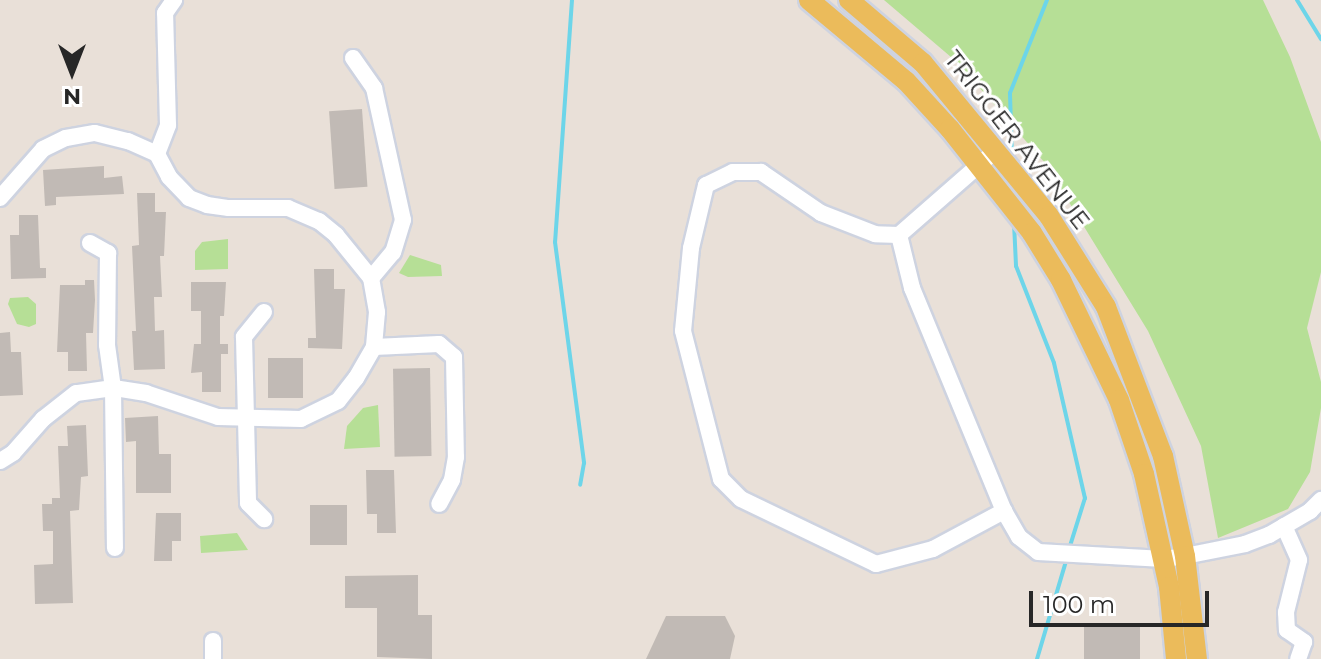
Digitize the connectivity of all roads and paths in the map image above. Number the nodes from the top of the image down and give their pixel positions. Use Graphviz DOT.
graph roads {
  1 [pos="174,0"];
  2 [pos="809,0"];
  3 [pos="849,0"];
  4 [pos="353,58"];
  5 [pos="157,154"];
  6 [pos="988,158"];
  7 [pos="0,198"];
  8 [pos="899,235"];
  9 [pos="90,243"];
  10 [pos="371,278"];
  11 [pos="264,312"];
  12 [pos="374,347"];
  13 [pos="113,388"];
  14 [pos="245,420"];
  15 [pos="0,461"];
  16 [pos="1321,500"];
  17 [pos="439,504"];
  18 [pos="1004,511"];
  19 [pos="264,519"];
  20 [pos="1284,526"];
  21 [pos="115,548"];
  22 [pos="1185,556"];
  23 [pos="1164,559"];
  24 [pos="213,641"];
  25 [pos="213,659"];
  26 [pos="1176,659"];
  27 [pos="1197,659"];
  28 [pos="1298,659"];
  1 -- 5 [label="street"];
  2 -- 6 [label="main road, TRIGGER AVENUE"];
  3 -- 6 [label="main road, TRIGGER AVENUE"];
  4 -- 10 [label="street"];
  5 -- 7 [label="street"];
  5 -- 10 [label="street"];
  6 -- 8 [label="street"];
  6 -- 22 [label="main road, TRIGGER AVENUE"];
  6 -- 23 [label="main road, TRIGGER AVENUE"];
  8 -- 18 [label="street"];
  8 -- 18 [label="street"];
  9 -- 13 [label="street"];
  10 -- 12 [label="street"];
  11 -- 14 [label="street"];
  12 -- 14 [label="street"];
  12 -- 17 [label="street"];
  13 -- 14 [label="street"];
  13 -- 15 [label="street"];
  13 -- 21 [label="street"];
  14 -- 19 [label="street"];
  16 -- 20 [label="street"];
  18 -- 23 [label="street"];
  20 -- 22 [label="street"];
  20 -- 28 [label="street"];
  22 -- 23 [label="street"];
  22 -- 27 [label="main road, TRIGGER AVENUE"];
  23 -- 26 [label="main road, TRIGGER AVENUE"];
  24 -- 25 [label="street"];
}
